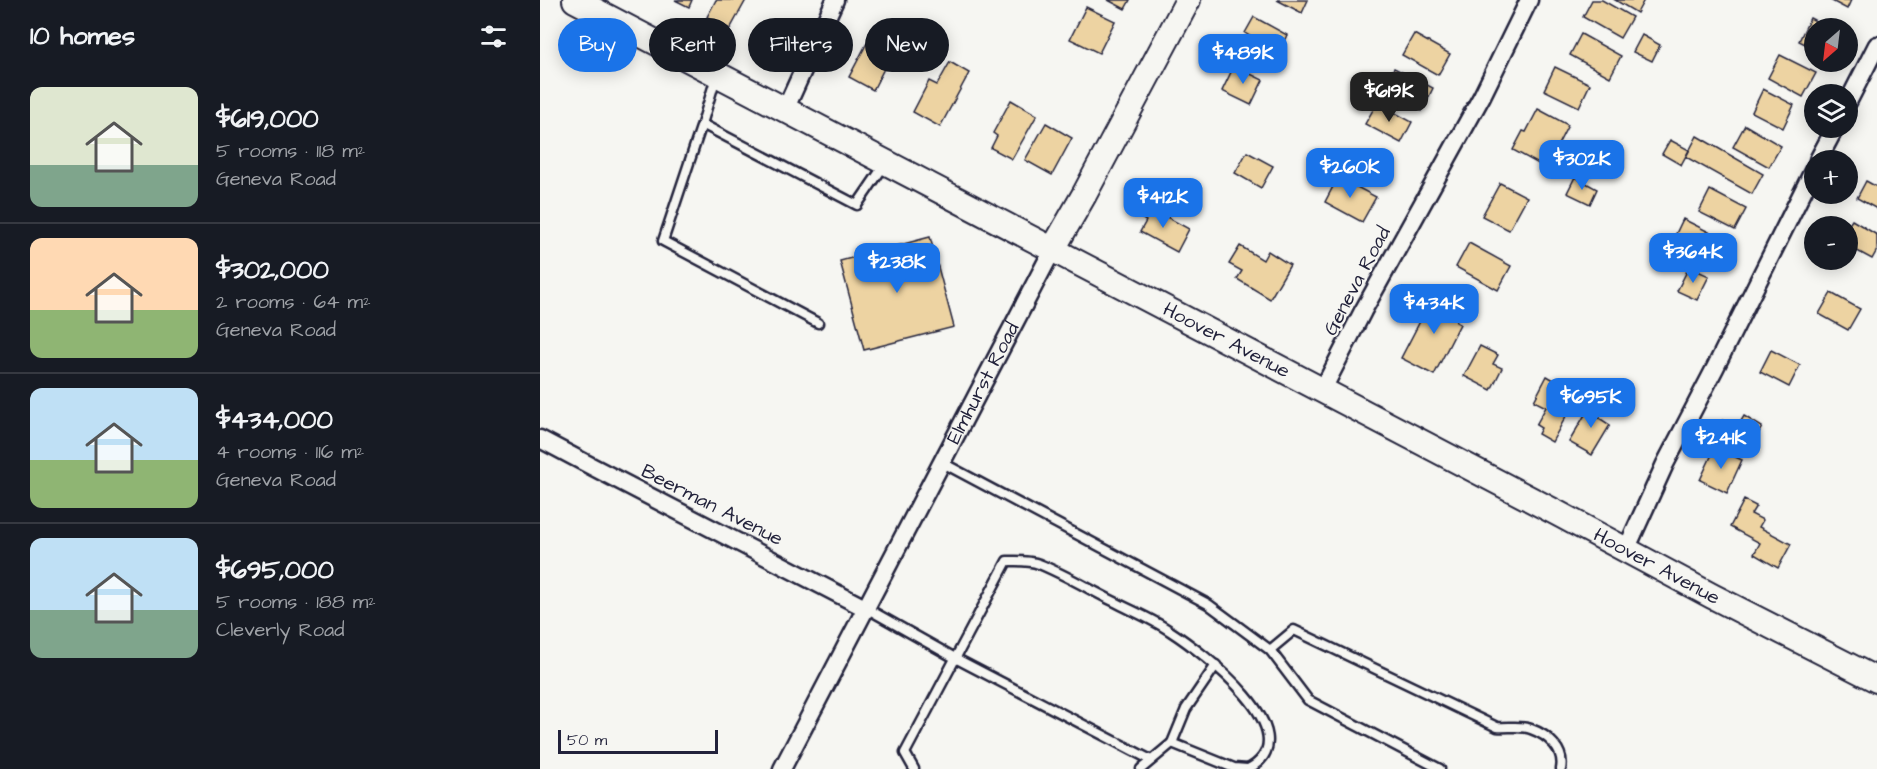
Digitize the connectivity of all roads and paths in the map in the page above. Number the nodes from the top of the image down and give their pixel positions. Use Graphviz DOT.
graph roads {
  1 [pos="575,0"];
  2 [pos="835,0"];
  3 [pos="1188,0"];
  4 [pos="1529,0"];
  5 [pos="1877,45"];
  6 [pos="717,74"];
  7 [pos="1857,84"];
  8 [pos="785,110"];
  9 [pos="702,124"];
  10 [pos="886,162"];
  11 [pos="1804,189"];
  12 [pos="1053,249"];
  13 [pos="818,323"];
  14 [pos="1322,391"];
  15 [pos="540,439"];
  16 [pos="941,462"];
  17 [pos="1626,550"];
  18 [pos="865,608"];
  19 [pos="1270,650"];
  20 [pos="956,658"];
  21 [pos="1216,665"];
  22 [pos="1877,680"];
  23 [pos="1172,743"];
  24 [pos="1151,760"];
  25 [pos="782,769"];
  26 [pos="914,769"];
  27 [pos="1141,769"];
  28 [pos="1248,769"];
  29 [pos="1440,769"];
  30 [pos="1560,769"];
  1 -- 6 [label="street, Hoover Avenue"];
  2 -- 8 [label="street"];
  3 -- 12 [label="street, Elmhurst Road"];
  4 -- 14 [label="street, Geneva Road"];
  5 -- 7 [label="street"];
  6 -- 8 [label="street, Hoover Avenue"];
  6 -- 9 [label="lane"];
  8 -- 10 [label="street, Hoover Avenue"];
  9 -- 10 [label="lane"];
  9 -- 13 [label="lane"];
  10 -- 12 [label="street, Hoover Avenue"];
  11 -- 17 [label="street"];
  12 -- 14 [label="street, Hoover Avenue"];
  12 -- 16 [label="street, Elmhurst Road"];
  14 -- 17 [label="street, Hoover Avenue"];
  15 -- 18 [label="street, Beerman Avenue"];
  16 -- 18 [label="street, Elmhurst Road"];
  16 -- 19 [label="lane"];
  17 -- 22 [label="street, Hoover Avenue"];
  18 -- 20 [label="lane"];
  18 -- 25 [label="street, Elmhurst Road"];
  19 -- 29 [label="lane"];
  19 -- 30 [label="lane"];
  20 -- 21 [label="lane"];
  20 -- 24 [label="lane"];
  20 -- 26 [label="lane"];
  21 -- 23 [label="lane"];
  21 -- 28 [label="lane"];
  23 -- 24 [label="lane"];
  23 -- 28 [label="lane"];
  24 -- 27 [label="lane"];
}
